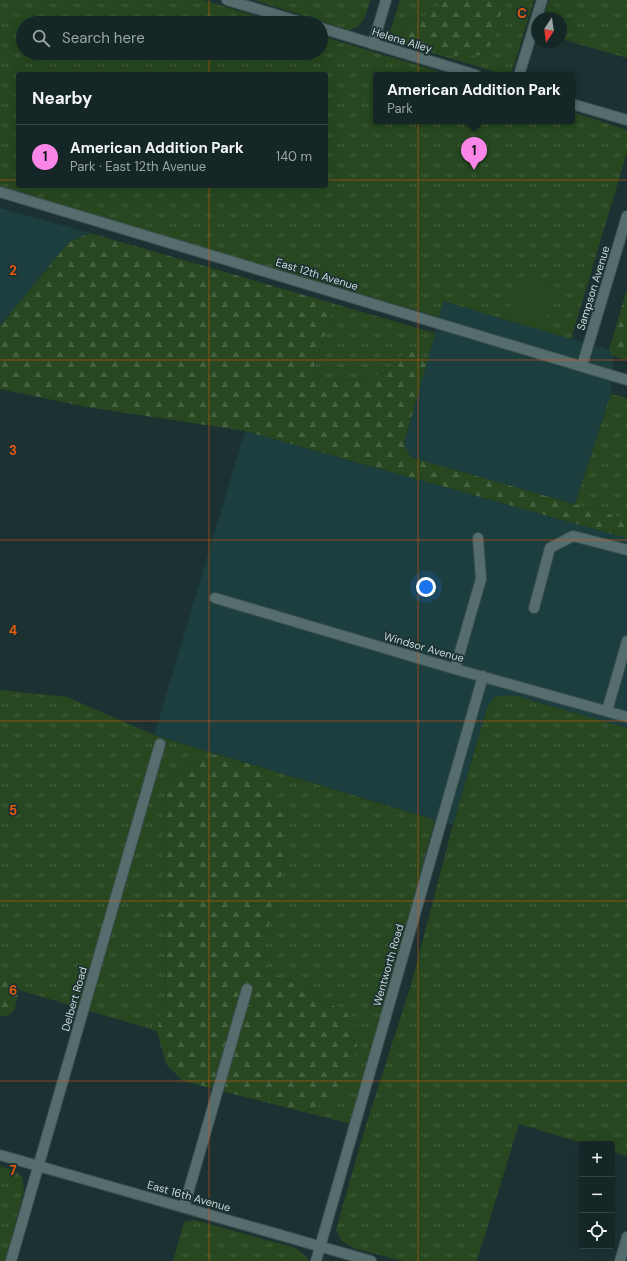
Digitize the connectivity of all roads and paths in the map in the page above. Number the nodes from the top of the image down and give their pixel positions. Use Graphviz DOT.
graph roads {
  1 [pos="386,0"];
  2 [pos="542,0"];
  3 [pos="232,1"];
  4 [pos="281,16"];
  5 [pos="328,30"];
  6 [pos="373,44"];
  7 [pos="466,72"];
  8 [pos="520,72"];
  9 [pos="575,105"];
  10 [pos="627,120"];
  11 [pos="0,192"];
  12 [pos="626,222"];
  13 [pos="582,366"];
  14 [pos="627,380"];
  15 [pos="478,538"];
  16 [pos="627,550"];
  17 [pos="215,598"];
  18 [pos="534,608"];
  19 [pos="627,641"];
  20 [pos="455,669"];
  21 [pos="483,676"];
  22 [pos="607,711"];
  23 [pos="627,717"];
  24 [pos="160,744"];
  25 [pos="248,989"];
  26 [pos="0,1155"];
  27 [pos="38,1166"];
  28 [pos="184,1207"];
  29 [pos="627,1237"];
  30 [pos="320,1246"];
  31 [pos="11,1261"];
  32 [pos="316,1261"];
  33 [pos="371,1261"];
  34 [pos="620,1261"];
  1 -- 6 [label="street"];
  2 -- 8 [label="street"];
  3 -- 4 [label="street"];
  5 -- 6 [label="street, Helena Alley"];
  6 -- 7 [label="street, Helena Alley"];
  9 -- 10 [label="street"];
  11 -- 13 [label="street, East 12th Avenue"];
  12 -- 13 [label="street, Sampson Avenue"];
  13 -- 14 [label="street, East 12th Avenue"];
  15 -- 20 [label="street"];
  16 -- 18 [label="street"];
  17 -- 20 [label="street, Windsor Avenue"];
  19 -- 22 [label="street"];
  20 -- 21 [label="street, Windsor Avenue"];
  21 -- 22 [label="street, Windsor Avenue"];
  21 -- 30 [label="street, Wentworth Road"];
  22 -- 23 [label="street, Windsor Avenue"];
  24 -- 27 [label="street, Delbert Road"];
  25 -- 28 [label="street"];
  26 -- 27 [label="street, East 16th Avenue"];
  27 -- 28 [label="street, East 16th Avenue"];
  27 -- 31 [label="street, Delbert Road"];
  28 -- 30 [label="street, East 16th Avenue"];
  29 -- 34 [label="street"];
  30 -- 32 [label="street, Wentworth Road"];
  30 -- 33 [label="street, East 16th Avenue"];
}
